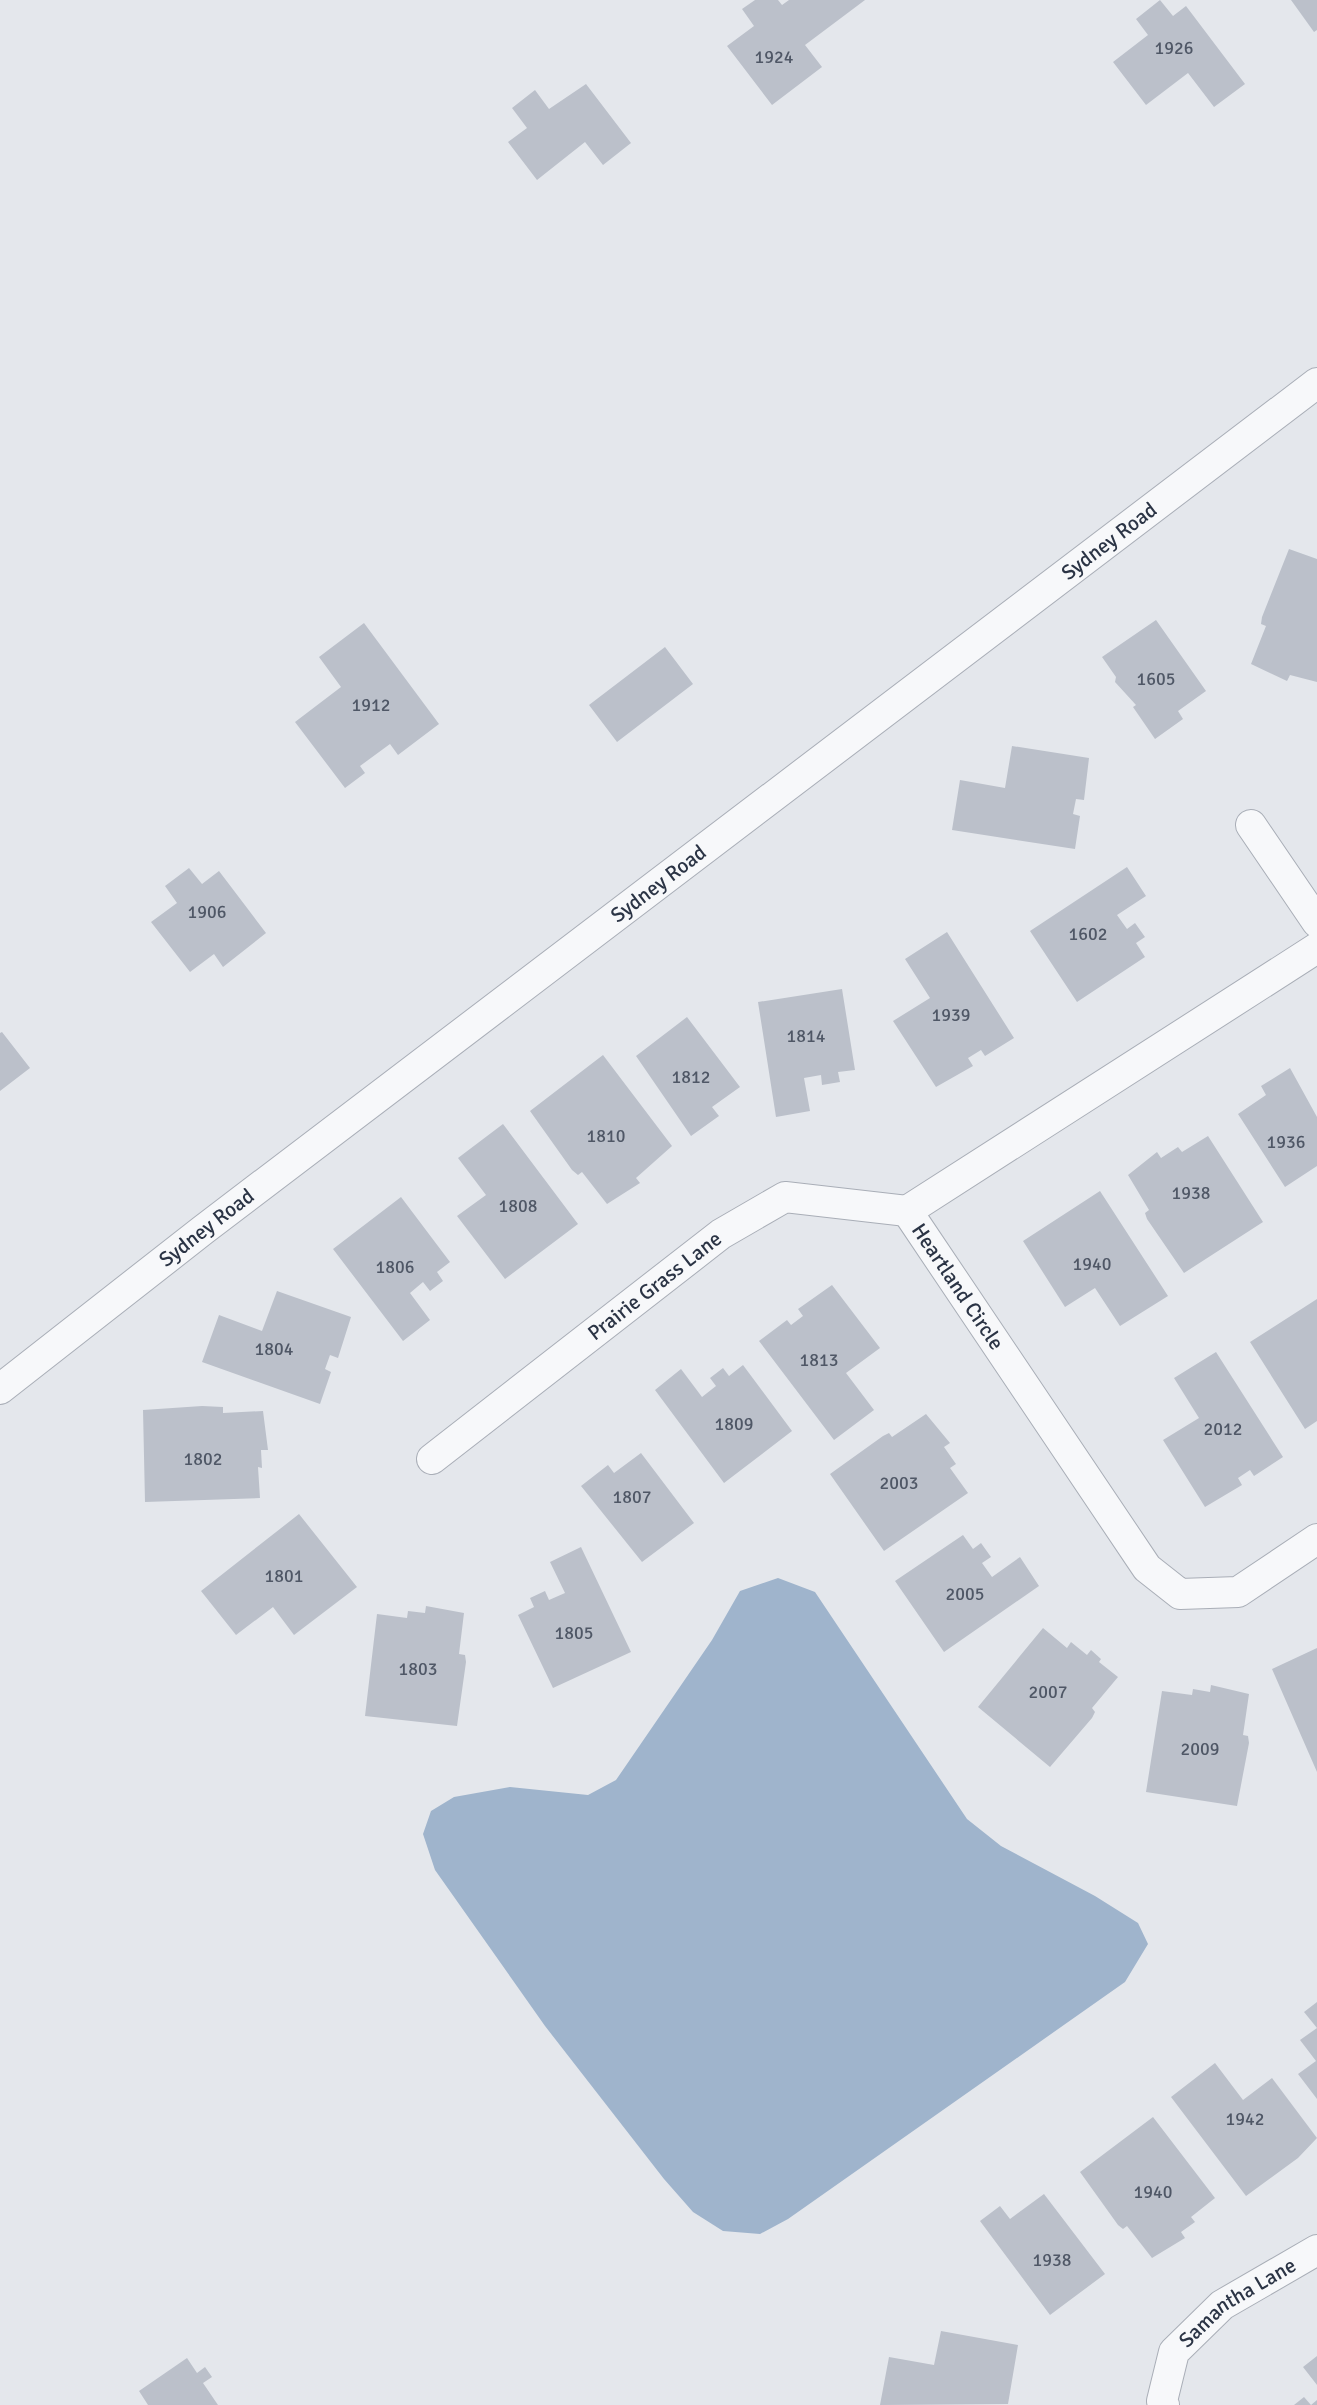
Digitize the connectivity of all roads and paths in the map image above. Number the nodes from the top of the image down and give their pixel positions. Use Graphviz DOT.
graph roads {
  1 [pos="1317,383"];
  2 [pos="1251,825"];
  3 [pos="1317,922"];
  4 [pos="1317,948"];
  5 [pos="907,1211"];
  6 [pos="0,1389"];
  7 [pos="432,1459"];
  8 [pos="1317,1539"];
  9 [pos="1317,2250"];
  10 [pos="1164,2405"];
  1 -- 6 [label="street, Sydney Road"];
  2 -- 3 [label="street"];
  4 -- 5 [label="street, Heartland Circle"];
  5 -- 7 [label="street, Prairie Grass Lane"];
  5 -- 8 [label="street, Heartland Circle"];
  9 -- 10 [label="street, Samantha Lane"];
}
